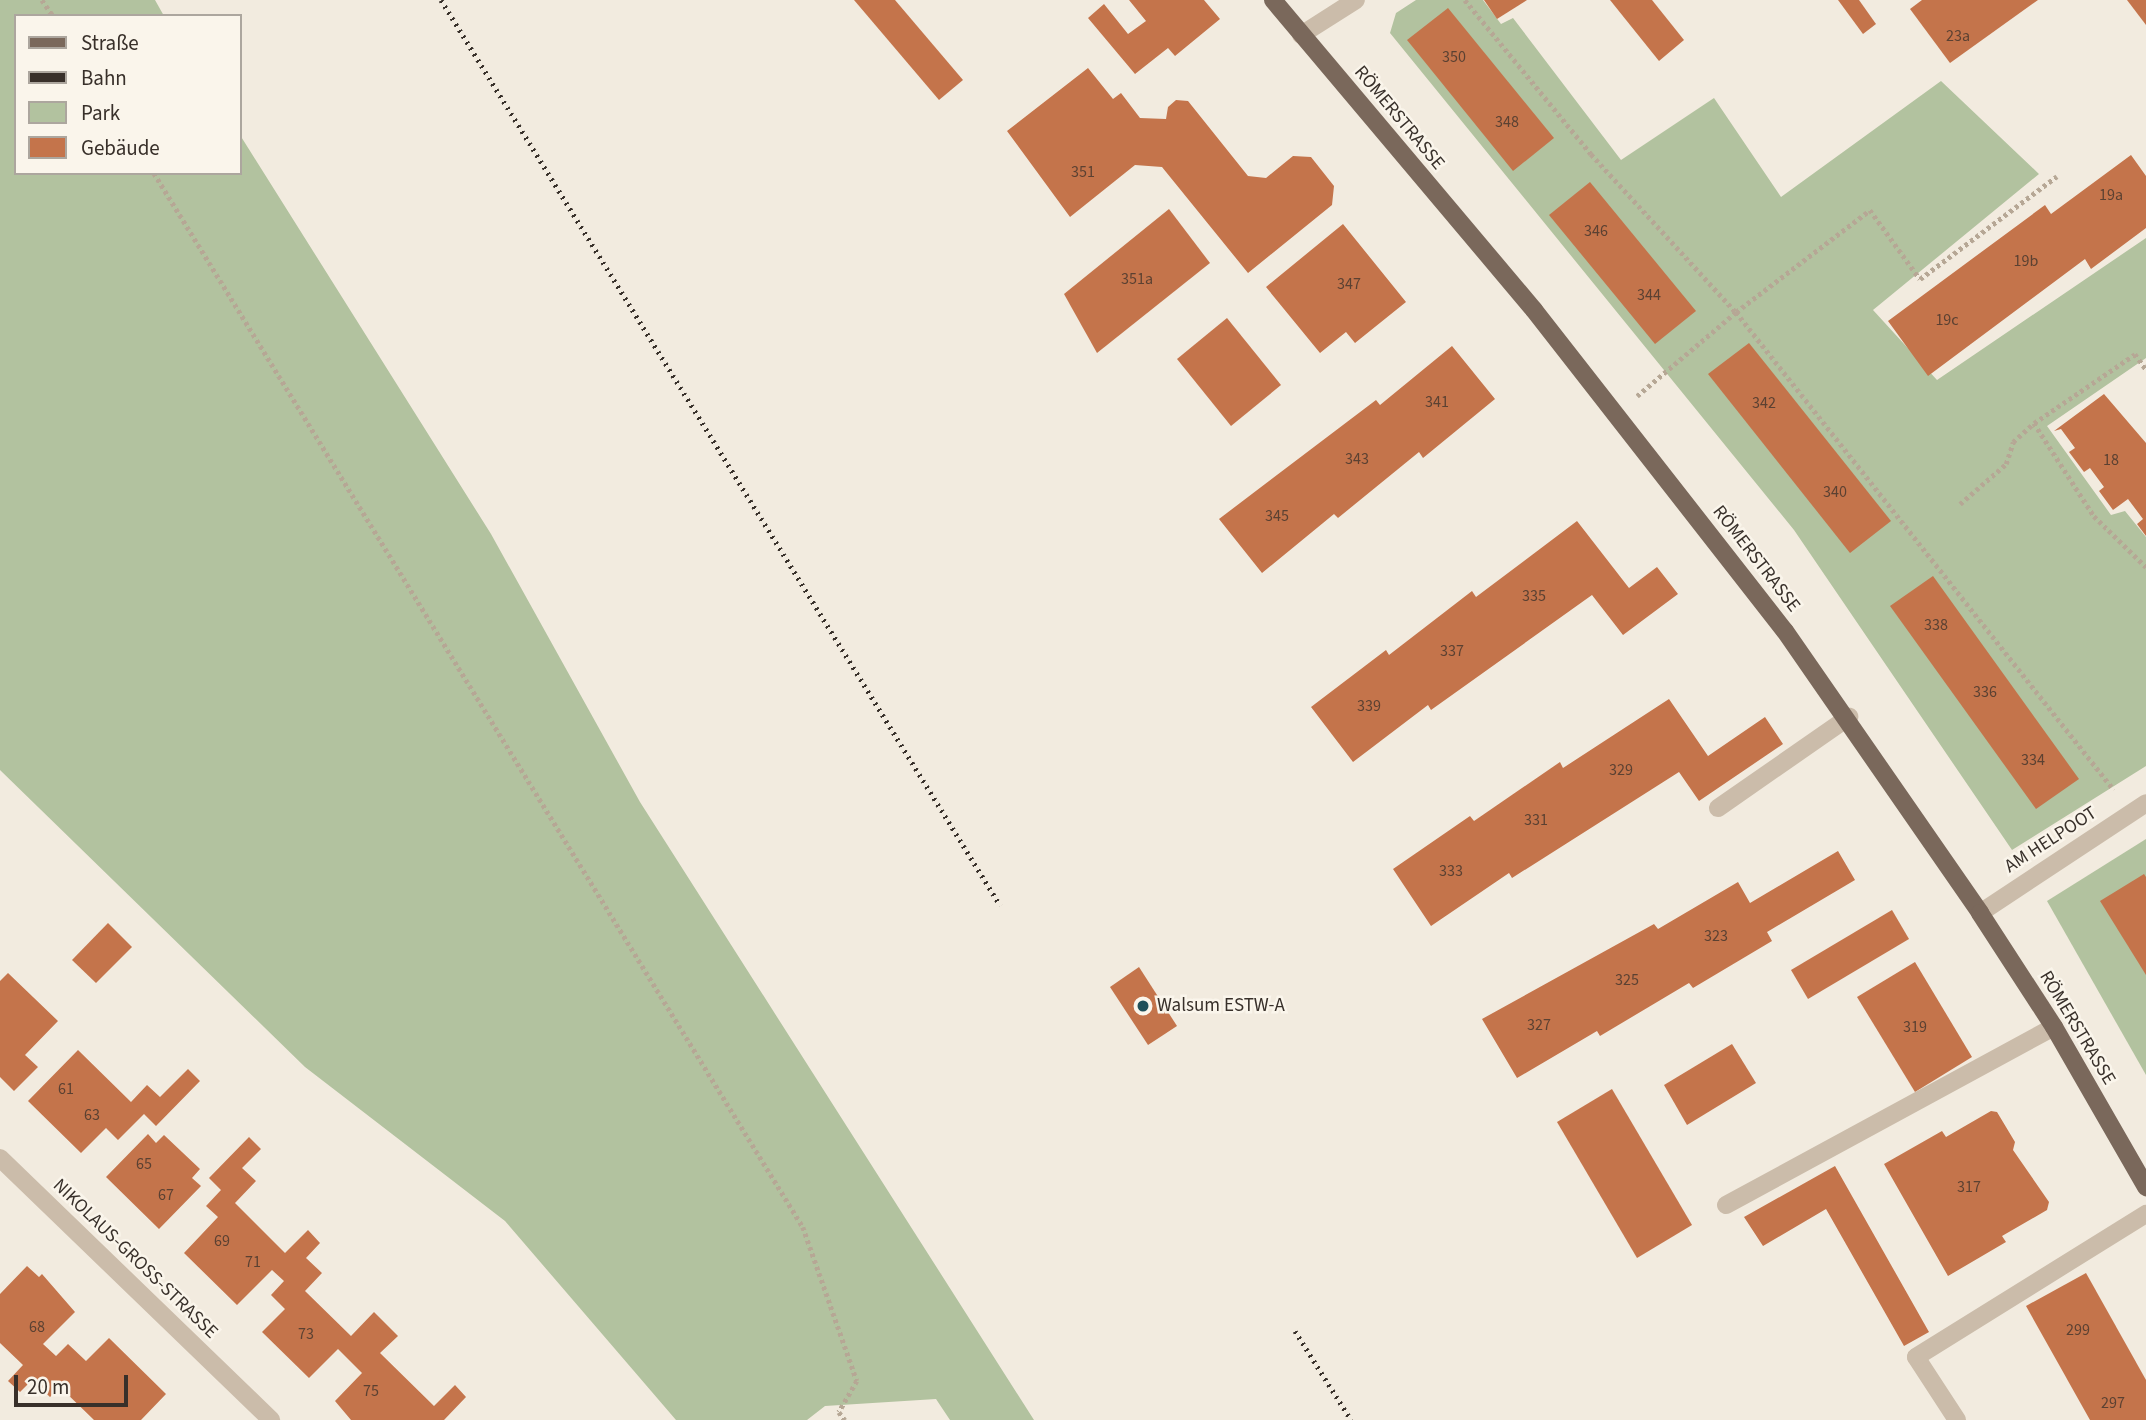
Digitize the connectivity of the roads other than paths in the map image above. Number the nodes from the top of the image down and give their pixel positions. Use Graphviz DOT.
graph roads {
  1 [pos="1273,0"];
  2 [pos="1356,0"];
  3 [pos="1301,35"];
  4 [pos="1849,717"];
  5 [pos="1718,808"];
  6 [pos="2138,808"];
  7 [pos="1980,913"];
  8 [pos="2054,1027"];
  9 [pos="0,1158"];
  10 [pos="2146,1186"];
  11 [pos="1726,1205"];
  12 [pos="2146,1213"];
  13 [pos="271,1420"];
  14 [pos="1957,1420"];
  1 -- 3 [label="main road, RÖMERSTRASSE"];
  2 -- 3 [label="street"];
  3 -- 4 [label="main road, RÖMERSTRASSE"];
  4 -- 5 [label="street"];
  4 -- 7 [label="main road, RÖMERSTRASSE"];
  6 -- 7 [label="street, AM HELPOOT"];
  7 -- 8 [label="main road, RÖMERSTRASSE"];
  8 -- 10 [label="main road, RÖMERSTRASSE"];
  8 -- 11 [label="street"];
  9 -- 13 [label="street, NIKOLAUS-GROSS-STRASSE"];
  12 -- 14 [label="street"];
}
